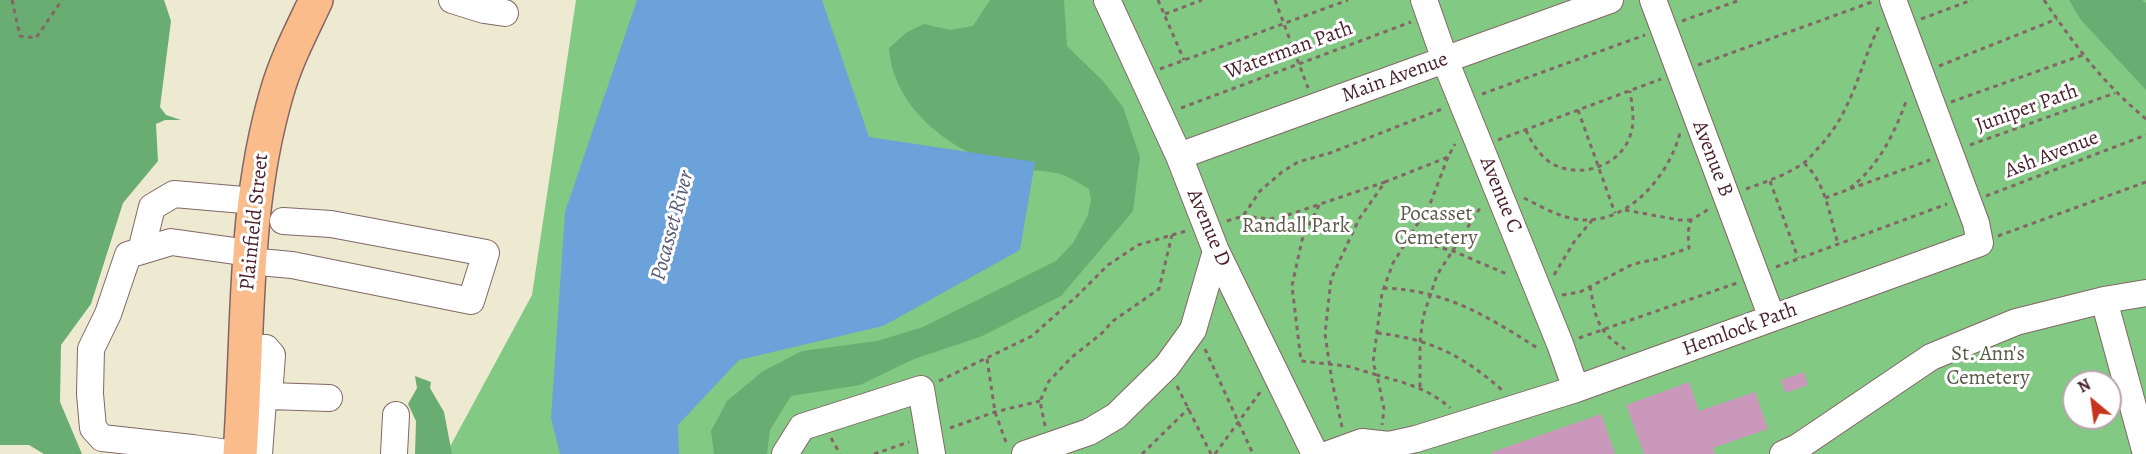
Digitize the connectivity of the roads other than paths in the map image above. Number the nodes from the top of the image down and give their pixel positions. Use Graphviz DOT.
graph roads {
  1 [pos="316,0"];
  2 [pos="452,0"];
  3 [pos="1107,0"];
  4 [pos="1610,0"];
  5 [pos="1653,0"];
  6 [pos="1893,0"];
  7 [pos="1427,8"];
  8 [pos="505,13"];
  9 [pos="1445,60"];
  10 [pos="1179,156"];
  11 [pos="255,201"];
  12 [pos="283,221"];
  13 [pos="141,251"];
  14 [pos="1216,251"];
  15 [pos="248,257"];
  16 [pos="2146,293"];
  17 [pos="2104,300"];
  18 [pos="1772,318"];
  19 [pos="245,348"];
  20 [pos="1572,378"];
  21 [pos="270,396"];
  22 [pos="329,398"];
  23 [pos="396,415"];
  24 [pos="931,445"];
  25 [pos="192,451"];
  26 [pos="1795,452"];
  27 [pos="235,454"];
  28 [pos="240,454"];
  29 [pos="259,454"];
  30 [pos="394,454"];
  31 [pos="785,454"];
  32 [pos="1025,454"];
  33 [pos="1315,454"];
  34 [pos="1329,454"];
  35 [pos="2146,454"];
  1 -- 11 [label="main road, Plainfield Street"];
  2 -- 8 [label="street"];
  3 -- 10 [label="street, Avenue D"];
  4 -- 9 [label="street, Main Avenue"];
  5 -- 18 [label="street, Avenue B"];
  6 -- 18 [label="street, Hemlock Path"];
  7 -- 9 [label="street, Avenue C"];
  9 -- 10 [label="street, Main Avenue"];
  9 -- 20 [label="street, Avenue C"];
  10 -- 14 [label="street, Avenue D"];
  11 -- 13 [label="street"];
  11 -- 15 [label="main road, Plainfield Street"];
  12 -- 15 [label="street"];
  13 -- 15 [label="street"];
  13 -- 25 [label="street"];
  14 -- 32 [label="street"];
  14 -- 33 [label="street, Avenue D"];
  15 -- 19 [label="main road, Plainfield Street"];
  16 -- 17 [label="street"];
  17 -- 26 [label="street"];
  17 -- 35 [label="street"];
  18 -- 20 [label="street, Hemlock Path"];
  19 -- 21 [label="street"];
  19 -- 28 [label="main road, Plainfield Street"];
  20 -- 34 [label="street, Hemlock Path"];
  21 -- 22 [label="street"];
  21 -- 29 [label="street"];
  23 -- 30 [label="street"];
  24 -- 31 [label="street"];
  25 -- 27 [label="street"];
}
